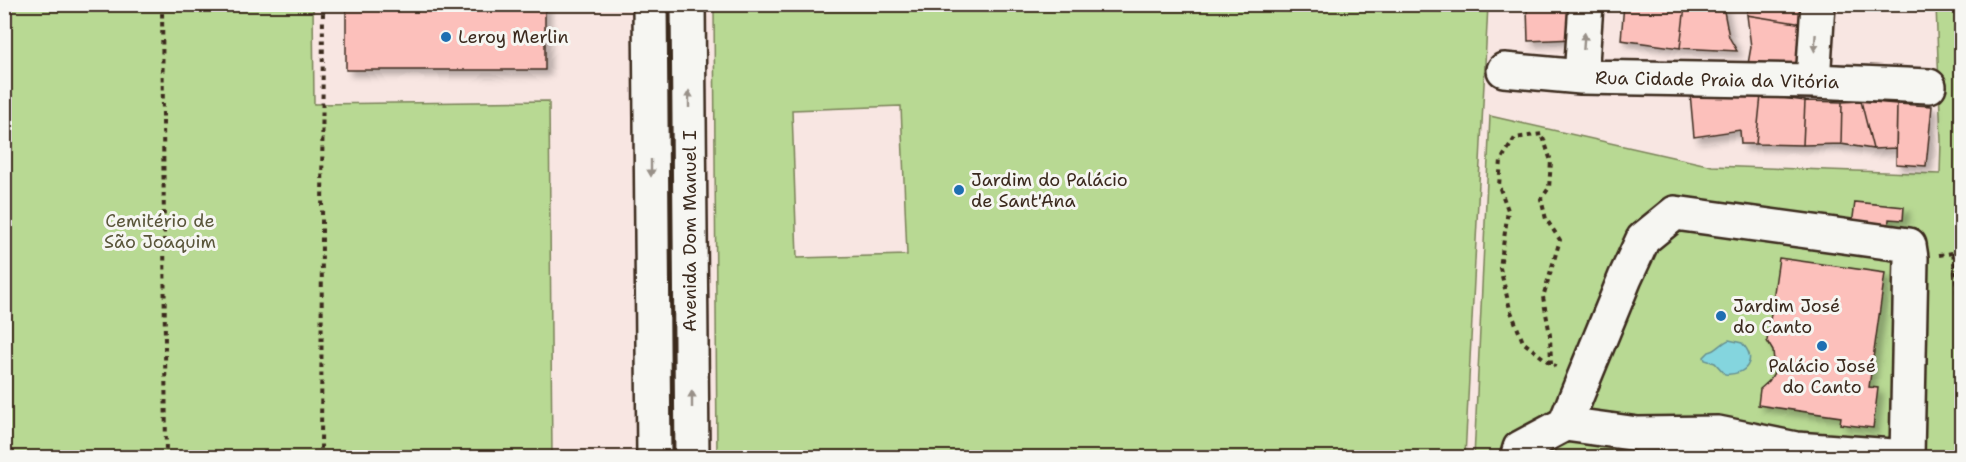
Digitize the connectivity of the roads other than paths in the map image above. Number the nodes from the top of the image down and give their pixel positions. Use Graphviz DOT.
graph roads {
  1 [pos="650,4"];
  2 [pos="688,4"];
  3 [pos="1586,4"];
  4 [pos="1818,4"];
  5 [pos="1504,70"];
  6 [pos="1581,77"];
  7 [pos="1812,81"];
  8 [pos="1929,86"];
  9 [pos="1565,424"];
  10 [pos="654,458"];
  11 [pos="692,458"];
  12 [pos="1517,458"];
  1 -- 10 [label="main road, Avenida Dom Manuel I, one-way"];
  11 -- 2 [label="main road, Avenida Dom Manuel I, one-way"];
  6 -- 3 [label="main road, one-way"];
  4 -- 7 [label="main road, one-way"];
  5 -- 6 [label="main road, Rua Cidade Praia da Vitória"];
  6 -- 7 [label="main road, Rua Cidade Praia da Vitória"];
  7 -- 8 [label="main road, Rua Cidade Praia da Vitória"];
  9 -- 9 [label="main road"];
  9 -- 12 [label="main road"];
}
